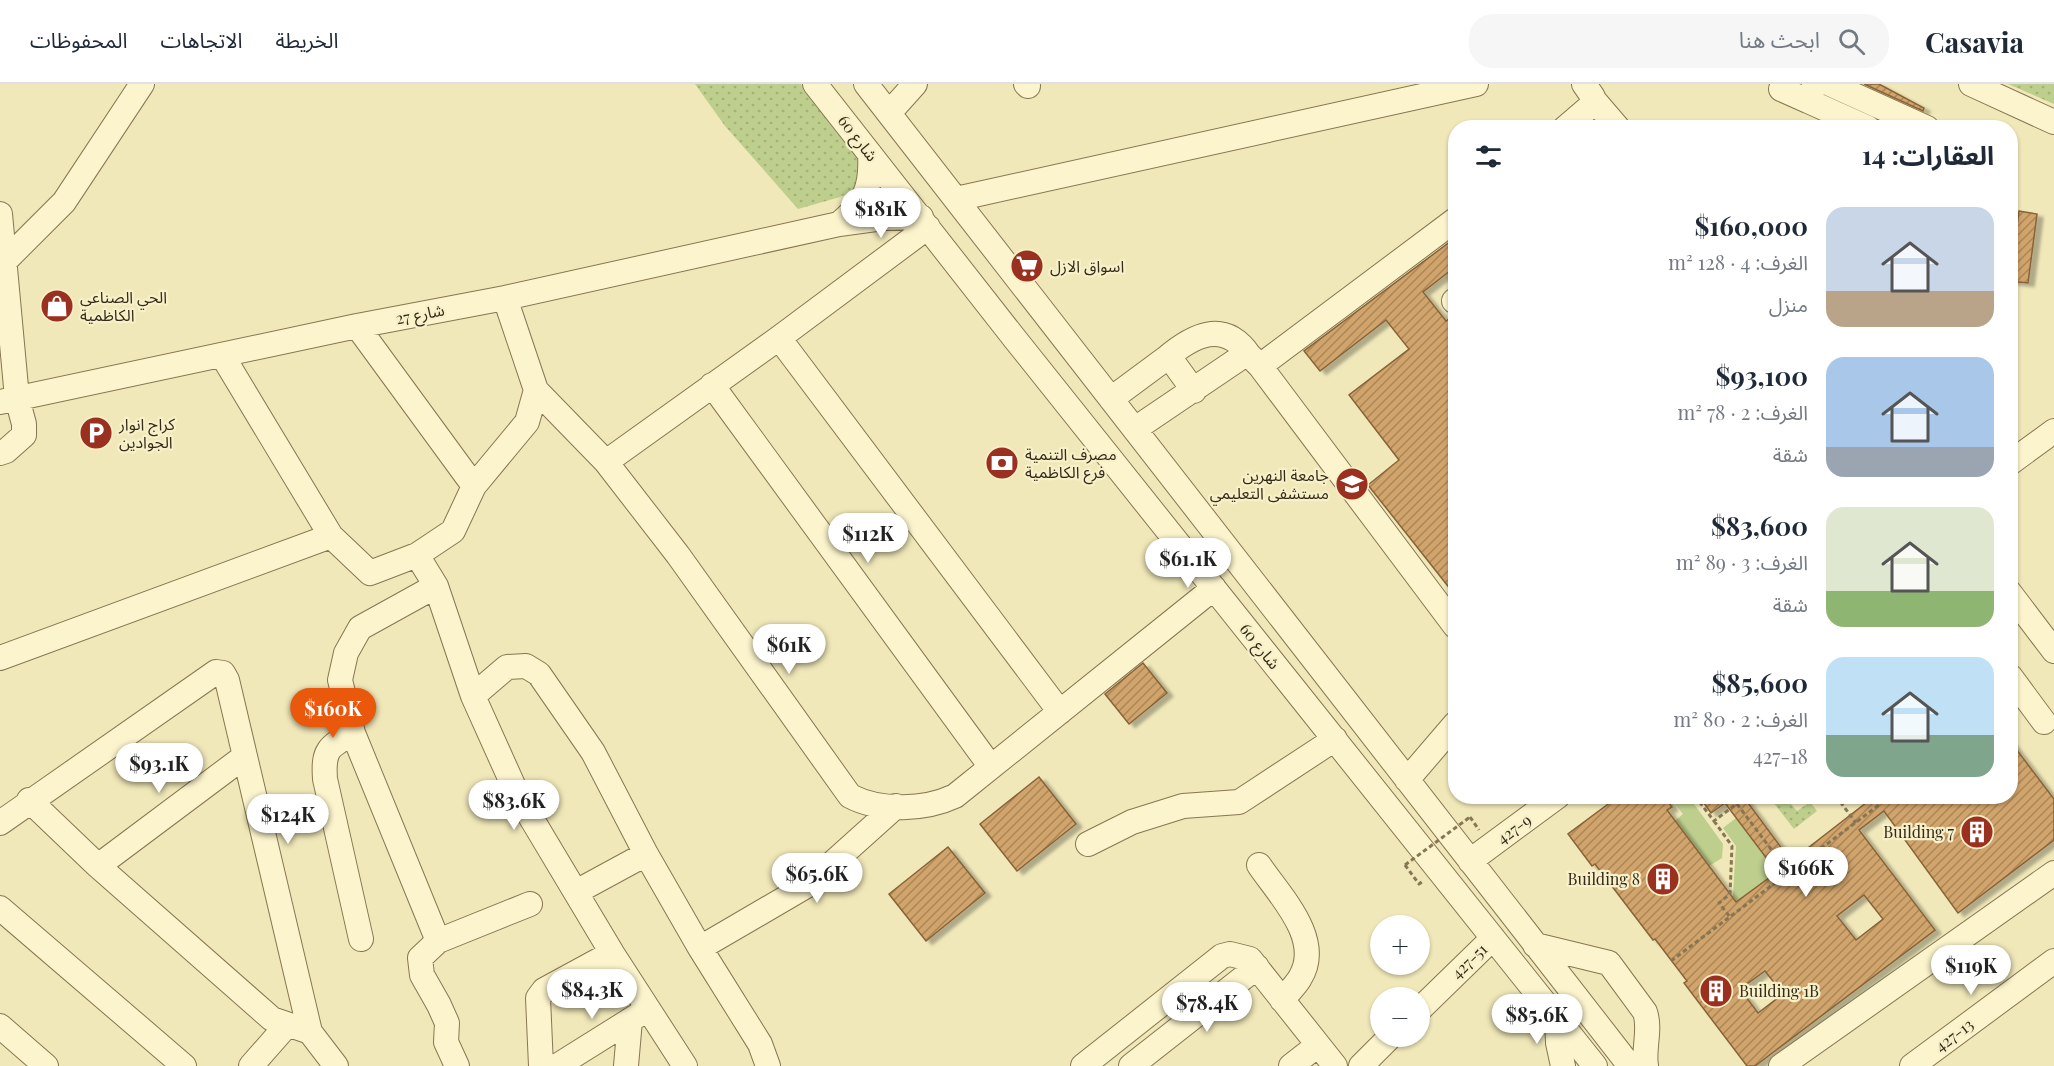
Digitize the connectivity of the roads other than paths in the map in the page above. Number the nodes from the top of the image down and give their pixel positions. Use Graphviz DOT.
graph roads {
  1 [pos="142,84"];
  2 [pos="815,84"];
  3 [pos="866,84"];
  4 [pos="915,84"];
  5 [pos="1476,84"];
  6 [pos="1971,84"];
  7 [pos="1781,89"];
  8 [pos="1840,89"];
  9 [pos="1589,92"];
  10 [pos="1812,92"];
  11 [pos="889,113"];
  12 [pos="1575,120"];
  13 [pos="1612,120"];
  14 [pos="1837,120"];
  15 [pos="1838,120"];
  16 [pos="1909,120"];
  17 [pos="2054,122"];
  18 [pos="870,154"];
  19 [pos="956,199"];
  20 [pos="0,214"];
  21 [pos="924,222"];
  22 [pos="839,224"];
  23 [pos="1448,225"];
  24 [pos="5,261"];
  25 [pos="505,298"];
  26 [pos="357,326"];
  27 [pos="779,339"];
  28 [pos="222,355"];
  29 [pos="1166,359"];
  30 [pos="1255,361"];
  31 [pos="712,385"];
  32 [pos="536,390"];
  33 [pos="1194,391"];
  34 [pos="1111,399"];
  35 [pos="9,400"];
  36 [pos="1135,429"];
  37 [pos="2054,431"];
  38 [pos="0,453"];
  39 [pos="2018,457"];
  40 [pos="606,462"];
  41 [pos="474,486"];
  42 [pos="331,536"];
  43 [pos="417,555"];
  44 [pos="436,586"];
  45 [pos="1214,588"];
  46 [pos="2018,603"];
  47 [pos="1448,617"];
  48 [pos="2052,643"];
  49 [pos="0,658"];
  50 [pos="2018,687"];
  51 [pos="473,696"];
  52 [pos="1060,712"];
  53 [pos="2044,722"];
  54 [pos="1448,732"];
  55 [pos="353,733"];
  56 [pos="1335,739"];
  57 [pos="245,756"];
  58 [pos="991,767"];
  59 [pos="1407,780"];
  60 [pos="29,800"];
  61 [pos="1547,804"];
  62 [pos="896,807"];
  63 [pos="0,822"];
  64 [pos="1088,844"];
  65 [pos="646,854"];
  66 [pos="1470,861"];
  67 [pos="1258,865"];
  68 [pos="98,866"];
  69 [pos="2054,873"];
  70 [pos="576,892"];
  71 [pos="530,904"];
  72 [pos="0,908"];
  73 [pos="1493,938"];
  74 [pos="361,939"];
  75 [pos="438,941"];
  76 [pos="1535,945"];
  77 [pos="700,948"];
  78 [pos="612,953"];
  79 [pos="2054,961"];
  80 [pos="1257,967"];
  81 [pos="1430,999"];
  82 [pos="1282,1000"];
  83 [pos="639,1015"];
  84 [pos="1557,1017"];
  85 [pos="287,1025"];
  86 [pos="0,1026"];
  87 [pos="310,1032"];
  88 [pos="1318,1045"];
  89 [pos="1380,1047"];
  90 [pos="46,1066"];
  91 [pos="184,1066"];
  92 [pos="250,1066"];
  93 [pos="336,1066"];
  94 [pos="457,1066"];
  95 [pos="541,1066"];
  96 [pos="557,1066"];
  97 [pos="626,1066"];
  98 [pos="685,1066"];
  99 [pos="768,1066"];
  100 [pos="1083,1066"];
  101 [pos="1131,1066"];
  102 [pos="1292,1066"];
  103 [pos="1335,1066"];
  104 [pos="1361,1066"];
  105 [pos="1563,1066"];
  106 [pos="1595,1066"];
  107 [pos="1630,1066"];
  108 [pos="1646,1066"];
  109 [pos="1781,1066"];
  110 [pos="1912,1066"];
  1 -- 24 [label="street"];
  2 -- 18 [label="street, شارع 60"];
  3 -- 11 [label="street, شارع 60"];
  4 -- 11 [label="street"];
  5 -- 19 [label="street"];
  6 -- 17 [label="street"];
  7 -- 10 [label="street"];
  8 -- 15 [label="street"];
  8 -- 16 [label="street"];
  9 -- 12 [label="street"];
  9 -- 13 [label="street"];
  10 -- 14 [label="street"];
  11 -- 19 [label="street, شارع 60"];
  18 -- 21 [label="street, شارع 60"];
  18 -- 22 [label="street"];
  19 -- 34 [label="street, شارع 60"];
  20 -- 24 [label="street"];
  21 -- 22 [label="street, شارع 27"];
  21 -- 27 [label="street"];
  21 -- 45 [label="street, شارع 60"];
  22 -- 25 [label="street, شارع 27"];
  23 -- 30 [label="street"];
  24 -- 35 [label="street"];
  25 -- 26 [label="street, شارع 27"];
  25 -- 32 [label="street"];
  26 -- 28 [label="street, شارع 27"];
  26 -- 41 [label="street"];
  27 -- 31 [label="street"];
  27 -- 52 [label="street"];
  28 -- 35 [label="street, شارع 27"];
  28 -- 42 [label="street"];
  29 -- 30 [label="street"];
  29 -- 33 [label="street"];
  29 -- 34 [label="street"];
  30 -- 33 [label="street"];
  30 -- 47 [label="street"];
  31 -- 40 [label="street"];
  31 -- 58 [label="street"];
  32 -- 40 [label="street"];
  32 -- 41 [label="street"];
  33 -- 36 [label="street"];
  34 -- 36 [label="street, شارع 60"];
  35 -- 38 [label="street"];
  36 -- 59 [label="street, شارع 60"];
  37 -- 39 [label="street"];
  40 -- 62 [label="street"];
  41 -- 43 [label="street"];
  42 -- 43 [label="street"];
  42 -- 49 [label="street"];
  43 -- 44 [label="street"];
  44 -- 51 [label="street"];
  44 -- 55 [label="street"];
  45 -- 52 [label="street"];
  45 -- 56 [label="street, شارع 60"];
  46 -- 48 [label="street"];
  50 -- 53 [label="street"];
  51 -- 65 [label="street"];
  51 -- 70 [label="street"];
  52 -- 58 [label="street"];
  54 -- 59 [label="street"];
  55 -- 74 [label="street"];
  55 -- 75 [label="street"];
  56 -- 64 [label="street"];
  56 -- 73 [label="street, شارع 60"];
  57 -- 60 [label="street"];
  57 -- 68 [label="street"];
  57 -- 87 [label="street"];
  58 -- 62 [label="street"];
  59 -- 66 [label="street, شارع 60"];
  60 -- 63 [label="street"];
  60 -- 68 [label="street"];
  61 -- 66 [label="street, 427-9"];
  62 -- 77 [label="street"];
  65 -- 70 [label="street"];
  65 -- 77 [label="street"];
  66 -- 76 [label="street, شارع 60"];
  67 -- 82 [label="street"];
  68 -- 85 [label="street"];
  69 -- 109 [label="street"];
  70 -- 78 [label="street"];
  71 -- 75 [label="street"];
  72 -- 91 [label="street"];
  73 -- 81 [label="street, 427-51"];
  73 -- 84 [label="street, شارع 60"];
  75 -- 94 [label="street"];
  76 -- 107 [label="street, شارع 60"];
  76 -- 108 [label="street"];
  77 -- 99 [label="street"];
  78 -- 83 [label="street"];
  78 -- 95 [label="street"];
  79 -- 110 [label="street, 427-13"];
  80 -- 82 [label="street"];
  80 -- 100 [label="street"];
  80 -- 101 [label="street"];
  82 -- 88 [label="street"];
  83 -- 96 [label="street"];
  83 -- 97 [label="street"];
  83 -- 98 [label="street"];
  84 -- 105 [label="street"];
  84 -- 106 [label="street, شارع 60"];
  85 -- 87 [label="street"];
  85 -- 92 [label="street"];
  86 -- 90 [label="street"];
  87 -- 93 [label="street"];
  88 -- 102 [label="street"];
  88 -- 103 [label="street"];
  89 -- 104 [label="street"];
}
